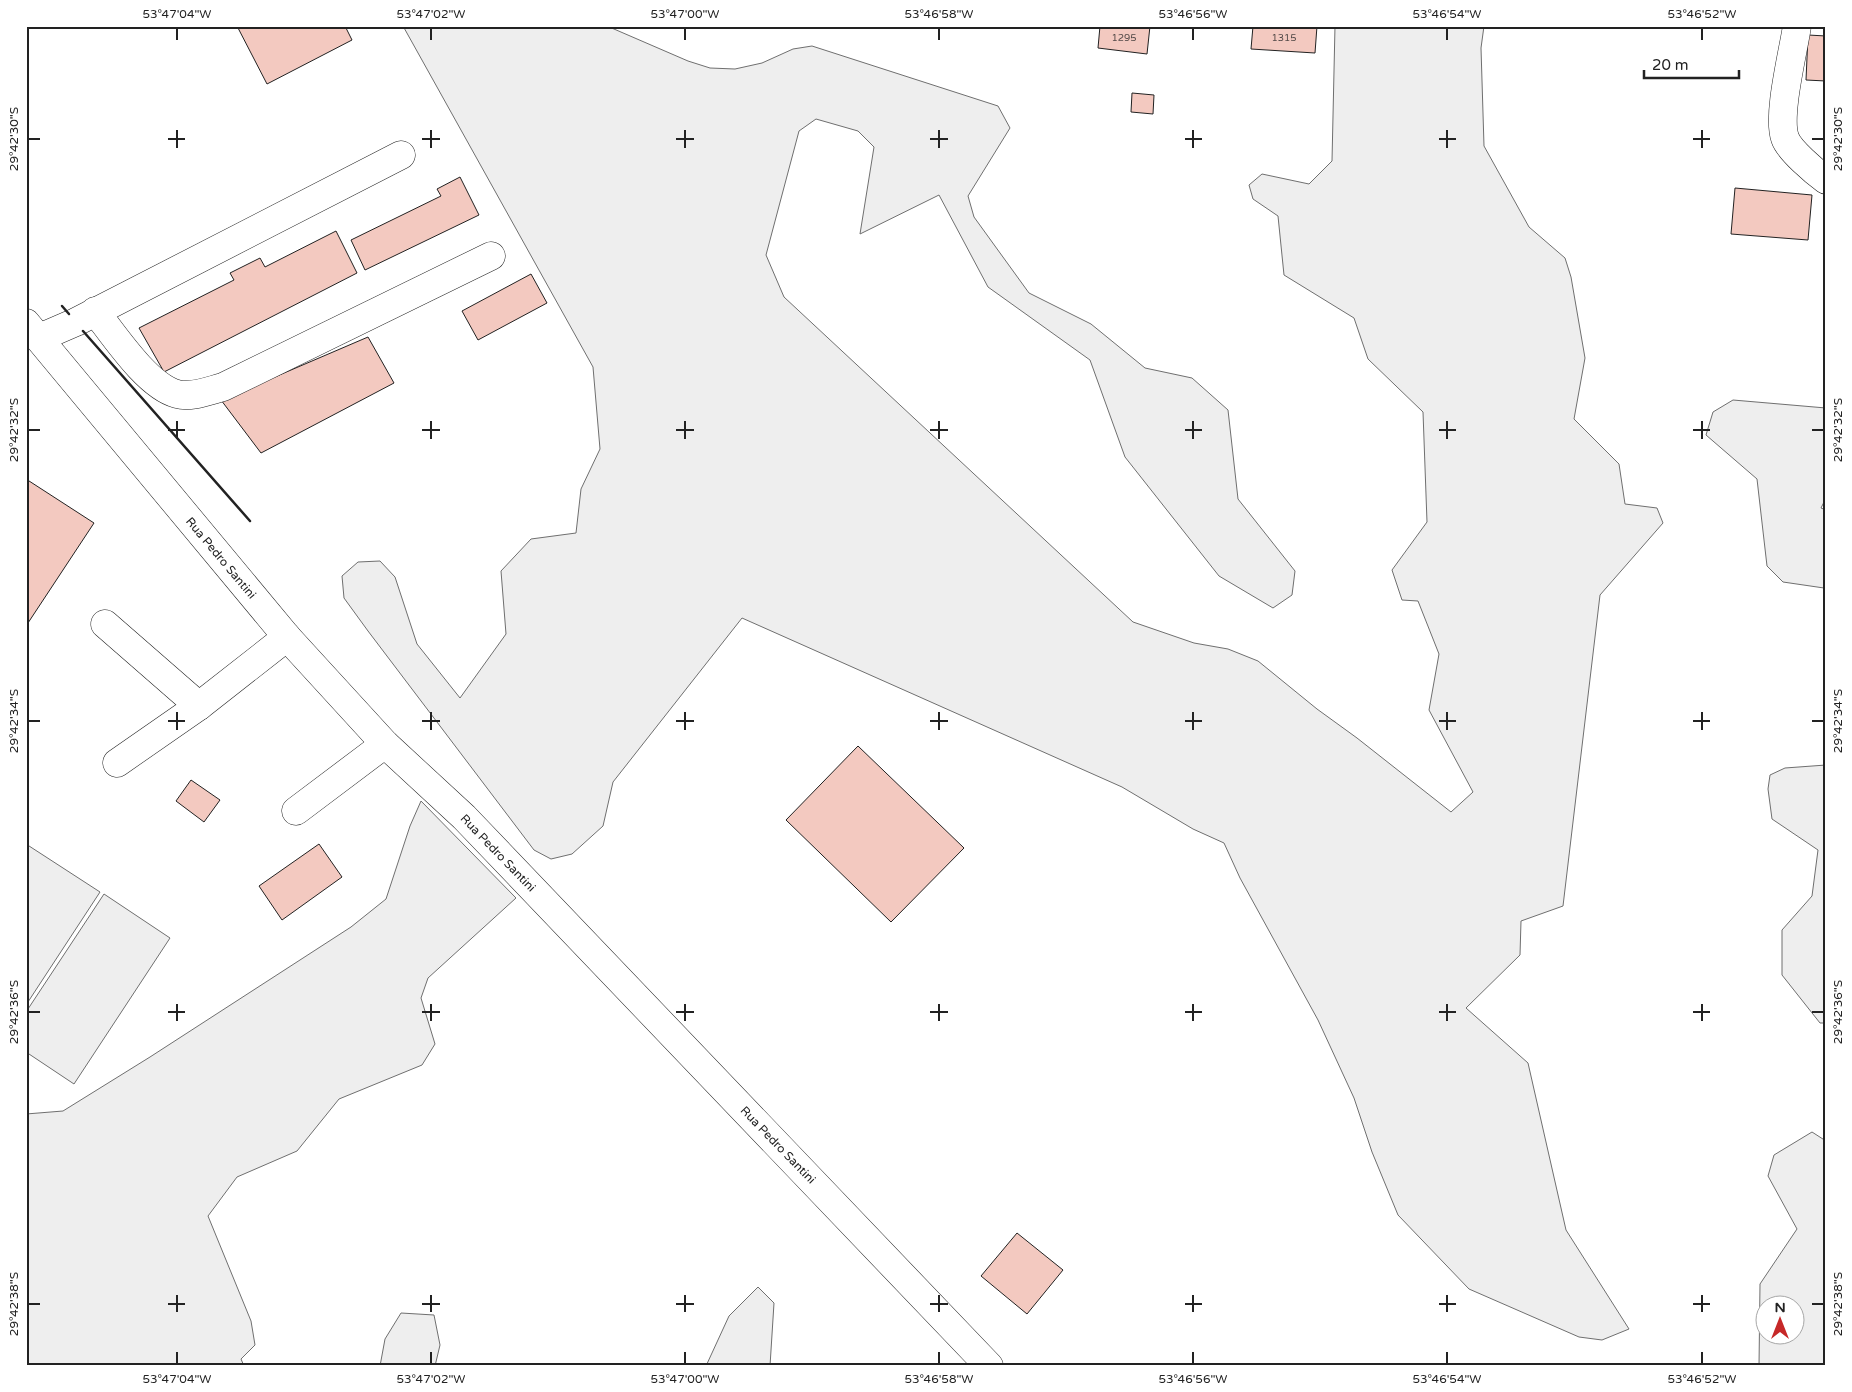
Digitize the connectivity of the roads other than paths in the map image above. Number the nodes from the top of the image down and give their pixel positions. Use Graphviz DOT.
graph roads {
  1 [pos="1797,26"];
  2 [pos="401,156"];
  3 [pos="1826,180"];
  4 [pos="491,256"];
  5 [pos="95,311"];
  6 [pos="33,330"];
  7 [pos="105,624"];
  8 [pos="287,637"];
  9 [pos="199,706"];
  10 [pos="385,744"];
  11 [pos="117,763"];
  12 [pos="296,811"];
  13 [pos="989,1366"];
  1 -- 3 [label="street"];
  2 -- 5 [label="street"];
  4 -- 5 [label="street"];
  5 -- 6 [label="street"];
  6 -- 8 [label="street, Rua Pedro Santini"];
  7 -- 9 [label="street"];
  8 -- 9 [label="street"];
  8 -- 10 [label="street, Rua Pedro Santini"];
  9 -- 11 [label="street"];
  10 -- 12 [label="street"];
  10 -- 13 [label="street, Rua Pedro Santini"];
}
